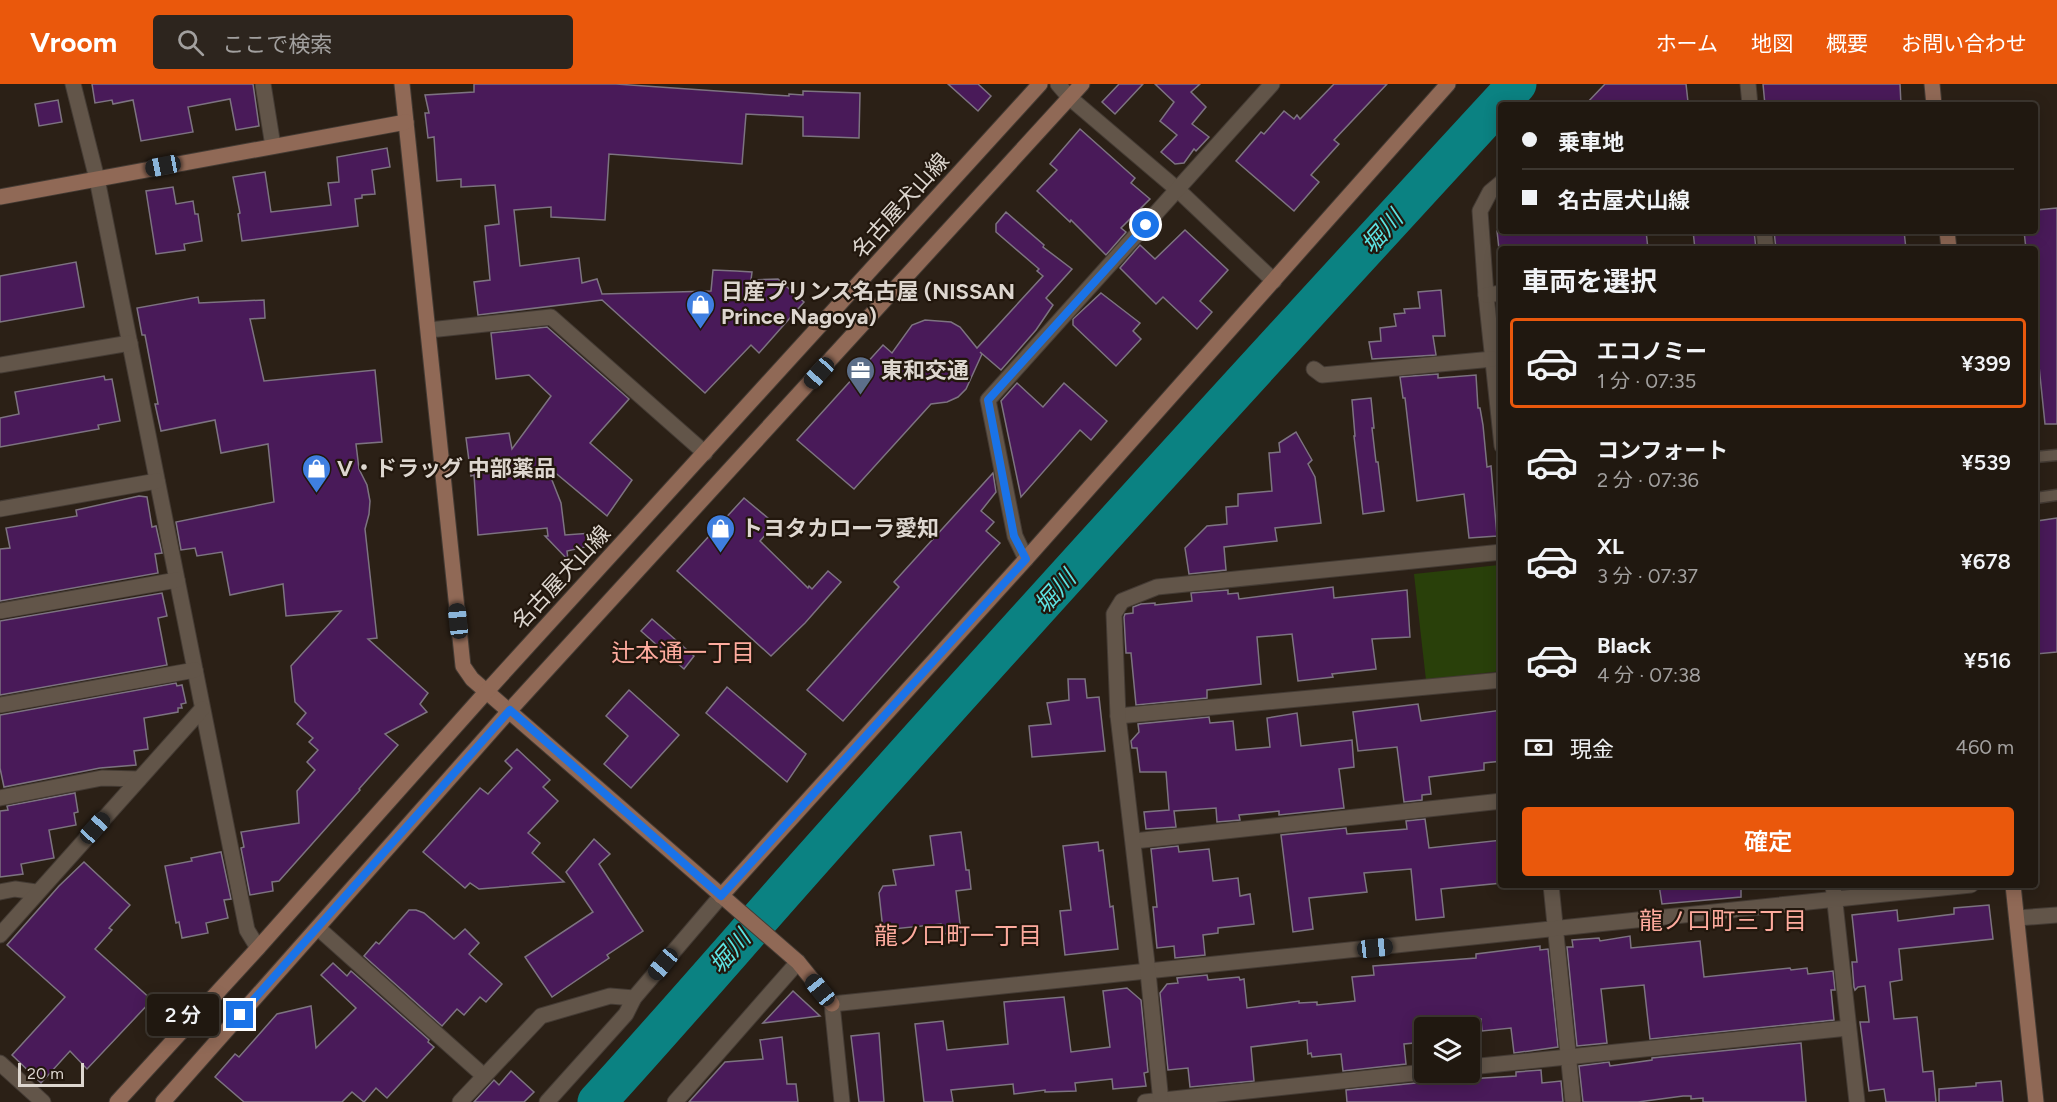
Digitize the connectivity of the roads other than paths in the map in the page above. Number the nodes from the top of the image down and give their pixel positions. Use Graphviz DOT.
graph roads {
  1 [pos="73,84"];
  2 [pos="263,84"];
  3 [pos="402,84"];
  4 [pos="1040,84"];
  5 [pos="1058,84"];
  6 [pos="1082,84"];
  7 [pos="1272,84"];
  8 [pos="1448,84"];
  9 [pos="1748,84"];
  10 [pos="1932,84"];
  11 [pos="1070,98"];
  12 [pos="1750,102"];
  13 [pos="1934,102"];
  14 [pos="406,122"];
  15 [pos="273,146"];
  16 [pos="97,179"];
  17 [pos="1498,185"];
  18 [pos="1178,190"];
  19 [pos="0,197"];
  20 [pos="1274,281"];
  21 [pos="1494,294"];
  22 [pos="429,330"];
  23 [pos="130,344"];
  24 [pos="1493,359"];
  25 [pos="0,365"];
  26 [pos="1314,369"];
  27 [pos="1498,399"];
  28 [pos="705,453"];
  29 [pos="2057,455"];
  30 [pos="2038,457"];
  31 [pos="157,481"];
  32 [pos="2057,495"];
  33 [pos="2038,498"];
  34 [pos="0,509"];
  35 [pos="1498,552"];
  36 [pos="1026,559"];
  37 [pos="177,580"];
  38 [pos="0,611"];
  39 [pos="195,670"];
  40 [pos="1498,680"];
  41 [pos="487,691"];
  42 [pos="0,705"];
  43 [pos="202,709"];
  44 [pos="510,710"];
  45 [pos="1119,716"];
  46 [pos="139,779"];
  47 [pos="0,798"];
  48 [pos="1498,801"];
  49 [pos="1134,841"];
  50 [pos="1551,888"];
  51 [pos="1912,888"];
  52 [pos="2013,888"];
  53 [pos="0,892"];
  54 [pos="36,892"];
  55 [pos="1834,892"];
  56 [pos="721,896"];
  57 [pos="2057,915"];
  58 [pos="2017,918"];
  59 [pos="318,928"];
  60 [pos="1556,929"];
  61 [pos="0,935"];
  62 [pos="258,948"];
  63 [pos="798,962"];
  64 [pos="1148,972"];
  65 [pos="634,998"];
  66 [pos="832,1004"];
  67 [pos="1848,1028"];
  68 [pos="1569,1057"];
  69 [pos="0,1063"];
  70 [pos="1480,1066"];
  71 [pos="1414,1073"];
  72 [pos="484,1076"];
  73 [pos="1161,1101"];
  74 [pos="43,1102"];
  75 [pos="117,1102"];
  76 [pos="163,1102"];
  77 [pos="460,1102"];
  78 [pos="548,1102"];
  79 [pos="675,1102"];
  80 [pos="842,1102"];
  81 [pos="1145,1102"];
  82 [pos="1573,1102"];
  83 [pos="1857,1102"];
  84 [pos="2036,1102"];
  1 -- 16 [label="street"];
  2 -- 15 [label="street"];
  3 -- 14 [label="street"];
  4 -- 28 [label="street, 名古屋犬山線"];
  5 -- 11 [label="street"];
  6 -- 11 [label="street"];
  7 -- 18 [label="street"];
  8 -- 20 [label="street"];
  9 -- 12 [label="street"];
  10 -- 13 [label="street"];
  11 -- 18 [label="street"];
  11 -- 44 [label="street"];
  14 -- 15 [label="street"];
  14 -- 22 [label="street"];
  15 -- 16 [label="street"];
  16 -- 19 [label="street"];
  16 -- 23 [label="street"];
  17 -- 21 [label="street"];
  18 -- 20 [label="street"];
  18 -- 36 [label="street"];
  20 -- 36 [label="street"];
  21 -- 24 [label="street"];
  22 -- 28 [label="street"];
  22 -- 41 [label="street"];
  23 -- 25 [label="street"];
  23 -- 31 [label="street"];
  24 -- 26 [label="street"];
  24 -- 27 [label="street"];
  28 -- 41 [label="street, 名古屋犬山線"];
  29 -- 30 [label="lane"];
  31 -- 34 [label="street"];
  31 -- 37 [label="street"];
  32 -- 33 [label="lane"];
  35 -- 45 [label="street"];
  36 -- 56 [label="street"];
  37 -- 38 [label="street"];
  37 -- 39 [label="street"];
  39 -- 42 [label="street"];
  39 -- 43 [label="street"];
  40 -- 45 [label="street"];
  41 -- 44 [label="street"];
  41 -- 62 [label="street, 名古屋犬山線"];
  43 -- 46 [label="street"];
  43 -- 62 [label="street"];
  44 -- 56 [label="street"];
  44 -- 59 [label="street"];
  45 -- 49 [label="street"];
  46 -- 47 [label="street"];
  46 -- 54 [label="street"];
  48 -- 49 [label="street"];
  49 -- 64 [label="street"];
  50 -- 60 [label="street"];
  51 -- 55 [label="street"];
  52 -- 58 [label="street"];
  53 -- 54 [label="street"];
  54 -- 61 [label="street"];
  55 -- 60 [label="street"];
  55 -- 67 [label="street"];
  56 -- 63 [label="street"];
  56 -- 65 [label="street"];
  57 -- 58 [label="street"];
  58 -- 84 [label="street"];
  59 -- 72 [label="street"];
  59 -- 76 [label="street"];
  60 -- 64 [label="street"];
  60 -- 68 [label="street"];
  62 -- 75 [label="street, 名古屋犬山線"];
  63 -- 66 [label="street"];
  63 -- 79 [label="street"];
  64 -- 66 [label="street"];
  64 -- 73 [label="street"];
  65 -- 72 [label="street"];
  65 -- 78 [label="street"];
  66 -- 80 [label="street"];
  67 -- 68 [label="street"];
  67 -- 83 [label="street"];
  68 -- 70 [label="street"];
  68 -- 82 [label="street"];
  69 -- 74 [label="street"];
  71 -- 73 [label="street"];
  72 -- 77 [label="street"];
  73 -- 81 [label="street"];
}
